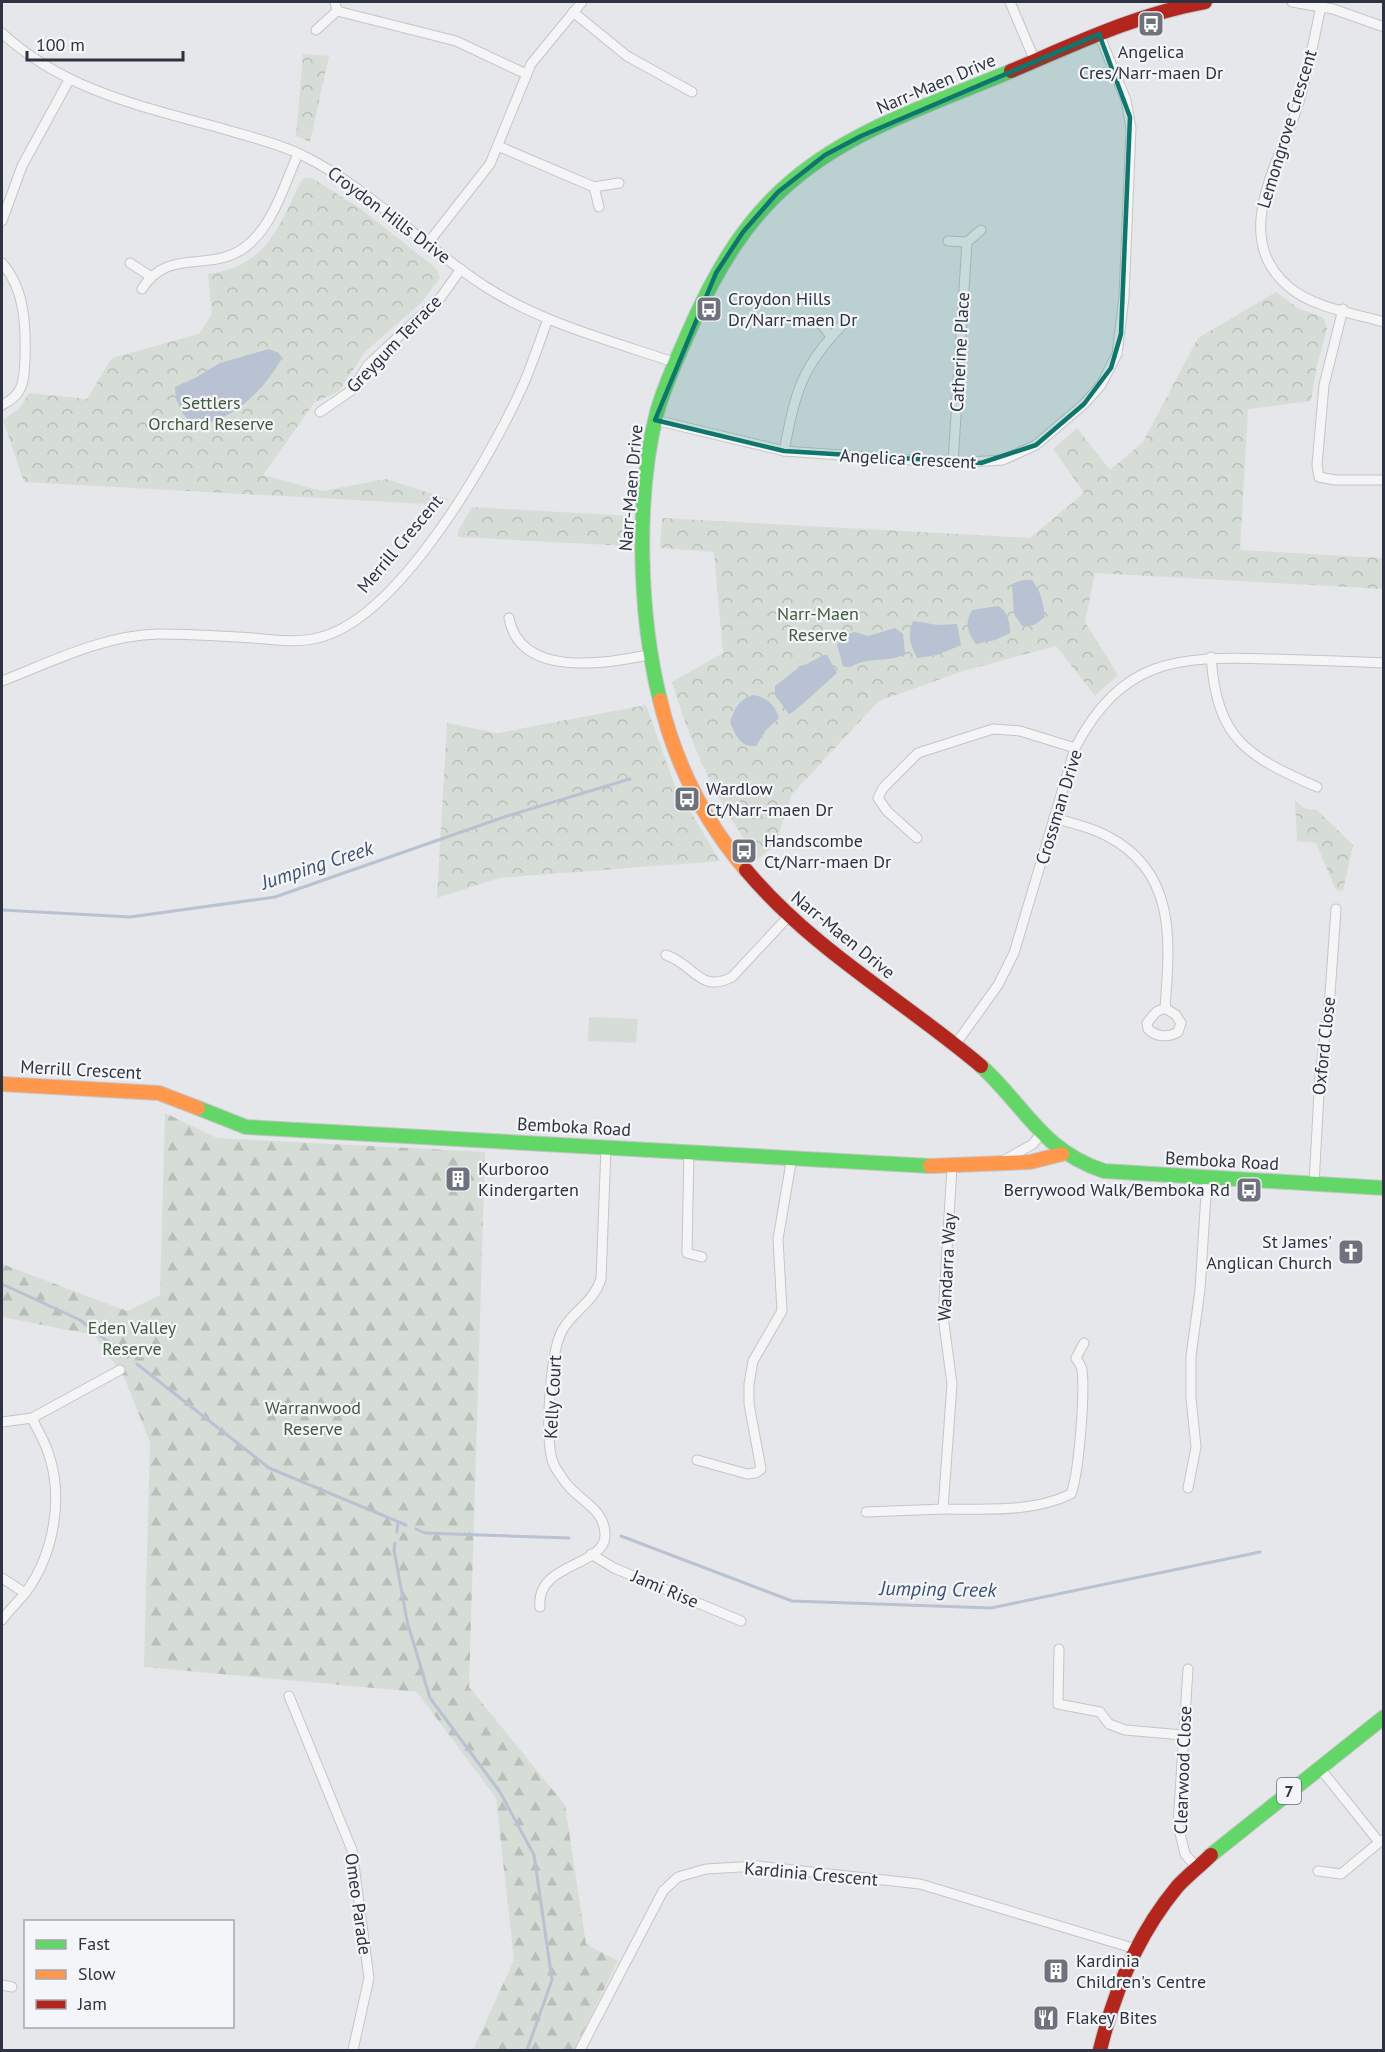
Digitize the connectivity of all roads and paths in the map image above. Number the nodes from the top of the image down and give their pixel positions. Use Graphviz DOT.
graph roads {
  1 [pos="582,2"];
  2 [pos="1010,2"];
  3 [pos="1205,2"];
  4 [pos="1292,2"];
  5 [pos="336,6"];
  6 [pos="1321,6"];
  7 [pos="573,12"];
  8 [pos="1383,27"];
  9 [pos="316,30"];
  10 [pos="2,33"];
  11 [pos="1099,34"];
  12 [pos="1035,61"];
  13 [pos="526,74"];
  14 [pos="69,80"];
  15 [pos="692,92"];
  16 [pos="498,146"];
  17 [pos="298,154"];
  18 [pos="619,183"];
  19 [pos="594,187"];
  20 [pos="599,207"];
  21 [pos="2,221"];
  22 [pos="981,230"];
  23 [pos="948,241"];
  24 [pos="967,242"];
  25 [pos="428,243"];
  26 [pos="2,263"];
  27 [pos="130,263"];
  28 [pos="461,269"];
  29 [pos="150,276"];
  30 [pos="142,289"];
  31 [pos="1343,309"];
  32 [pos="548,319"];
  33 [pos="819,320"];
  34 [pos="846,321"];
  35 [pos="1383,322"];
  36 [pos="831,337"];
  37 [pos="676,363"];
  38 [pos="2,405"];
  39 [pos="320,412"];
  40 [pos="655,420"];
  41 [pos="784,451"];
  42 [pos="953,463"];
  43 [pos="1383,480"];
  44 [pos="509,618"];
  45 [pos="648,654"];
  46 [pos="1211,657"];
  47 [pos="1383,663"];
  48 [pos="2,681"];
  49 [pos="1075,748"];
  50 [pos="1317,788"];
  51 [pos="1054,818"];
  52 [pos="918,838"];
  53 [pos="1336,909"];
  54 [pos="788,917"];
  55 [pos="666,955"];
  56 [pos="1165,1008"];
  57 [pos="955,1045"];
  58 [pos="2,1084"];
  59 [pos="159,1093"];
  60 [pos="1040,1135"];
  61 [pos="606,1148"];
  62 [pos="689,1151"];
  63 [pos="1062,1155"];
  64 [pos="792,1157"];
  65 [pos="994,1166"];
  66 [pos="952,1167"];
  67 [pos="1207,1178"];
  68 [pos="1314,1184"];
  69 [pos="1383,1188"];
  70 [pos="702,1257"];
  71 [pos="1084,1343"];
  72 [pos="120,1370"];
  73 [pos="32,1418"];
  74 [pos="2,1422"];
  75 [pos="697,1460"];
  76 [pos="1188,1488"];
  77 [pos="944,1509"];
  78 [pos="866,1512"];
  79 [pos="591,1554"];
  80 [pos="2,1578"];
  81 [pos="25,1593"];
  82 [pos="540,1607"];
  83 [pos="2,1620"];
  84 [pos="741,1621"];
  85 [pos="1059,1649"];
  86 [pos="1188,1669"];
  87 [pos="290,1696"];
  88 [pos="1383,1717"];
  89 [pos="1183,1735"];
  90 [pos="1319,1767"];
  91 [pos="1381,1840"];
  92 [pos="1196,1867"];
  93 [pos="1318,1871"];
  94 [pos="1136,1949"];
  95 [pos="353,2050"];
  96 [pos="580,2050"];
  97 [pos="1100,2050"];
  1 -- 7 [label="street"];
  2 -- 12 [label="street"];
  3 -- 11 [label="street, Narr-Maen Drive"];
  4 -- 6 [label="street"];
  5 -- 9 [label="street"];
  5 -- 13 [label="street"];
  6 -- 8 [label="street"];
  6 -- 31 [label="street, Lemongrove Crescent"];
  7 -- 13 [label="street"];
  7 -- 15 [label="street"];
  10 -- 14 [label="street, Croydon Hills Drive"];
  11 -- 12 [label="street, Narr-Maen Drive"];
  11 -- 42 [label="street, Angelica Crescent"];
  12 -- 37 [label="street, Narr-Maen Drive"];
  13 -- 16 [label="street"];
  14 -- 17 [label="street, Croydon Hills Drive"];
  14 -- 21 [label="street"];
  16 -- 19 [label="street"];
  16 -- 25 [label="street"];
  17 -- 25 [label="street, Croydon Hills Drive"];
  17 -- 29 [label="street"];
  18 -- 19 [label="street"];
  19 -- 20 [label="street"];
  22 -- 24 [label="street"];
  23 -- 24 [label="street"];
  24 -- 42 [label="street, Catherine Place"];
  25 -- 28 [label="street, Croydon Hills Drive"];
  26 -- 38 [label="street"];
  27 -- 29 [label="street"];
  28 -- 32 [label="street, Croydon Hills Drive"];
  28 -- 39 [label="street, Greygum Terrace"];
  29 -- 30 [label="street"];
  31 -- 35 [label="street, Lemongrove Crescent"];
  31 -- 43 [label="street"];
  32 -- 37 [label="street, Croydon Hills Drive"];
  32 -- 48 [label="street, Merrill Crescent"];
  33 -- 36 [label="street"];
  34 -- 36 [label="street"];
  36 -- 41 [label="street"];
  37 -- 40 [label="street, Narr-Maen Drive"];
  40 -- 41 [label="street, Angelica Crescent"];
  40 -- 45 [label="street, Narr-Maen Drive"];
  41 -- 42 [label="street, Angelica Crescent"];
  44 -- 45 [label="street"];
  45 -- 54 [label="street, Narr-Maen Drive"];
  46 -- 47 [label="street, Crossman Drive"];
  46 -- 49 [label="street, Crossman Drive"];
  46 -- 50 [label="street"];
  49 -- 51 [label="street, Crossman Drive"];
  49 -- 52 [label="street"];
  51 -- 56 [label="street"];
  51 -- 57 [label="street, Crossman Drive"];
  53 -- 68 [label="street, Oxford Close"];
  54 -- 55 [label="street"];
  54 -- 57 [label="street, Narr-Maen Drive"];
  57 -- 60 [label="street, Narr-Maen Drive"];
  58 -- 59 [label="street, Merrill Crescent"];
  59 -- 61 [label="street, Bemboka Road"];
  60 -- 63 [label="street, Bemboka Road"];
  60 -- 65 [label="street, Bemboka Road"];
  61 -- 62 [label="street, Bemboka Road"];
  61 -- 79 [label="street, Kelly Court"];
  62 -- 64 [label="street, Bemboka Road"];
  62 -- 70 [label="street"];
  63 -- 65 [label="street, Bemboka Road"];
  63 -- 67 [label="street, Bemboka Road"];
  64 -- 66 [label="street, Bemboka Road"];
  64 -- 75 [label="street"];
  65 -- 66 [label="street, Bemboka Road"];
  66 -- 77 [label="street, Wandarra Way"];
  67 -- 68 [label="street, Bemboka Road"];
  67 -- 76 [label="street"];
  68 -- 69 [label="street, Bemboka Road"];
  71 -- 77 [label="street"];
  72 -- 73 [label="street"];
  73 -- 74 [label="street"];
  73 -- 81 [label="street"];
  77 -- 78 [label="street"];
  79 -- 82 [label="street, Kelly Court"];
  79 -- 84 [label="street, Jami Rise"];
  80 -- 81 [label="street"];
  81 -- 83 [label="street"];
  85 -- 89 [label="street"];
  86 -- 89 [label="street, Clearwood Close"];
  87 -- 95 [label="street, Omeo Parade"];
  88 -- 90 [label="street, 7"];
  89 -- 92 [label="street, Clearwood Close"];
  90 -- 91 [label="street"];
  90 -- 92 [label="street, 7"];
  91 -- 93 [label="street"];
  92 -- 94 [label="street, 7"];
  94 -- 96 [label="street, Kardinia Crescent"];
  94 -- 97 [label="street, 7"];
}
